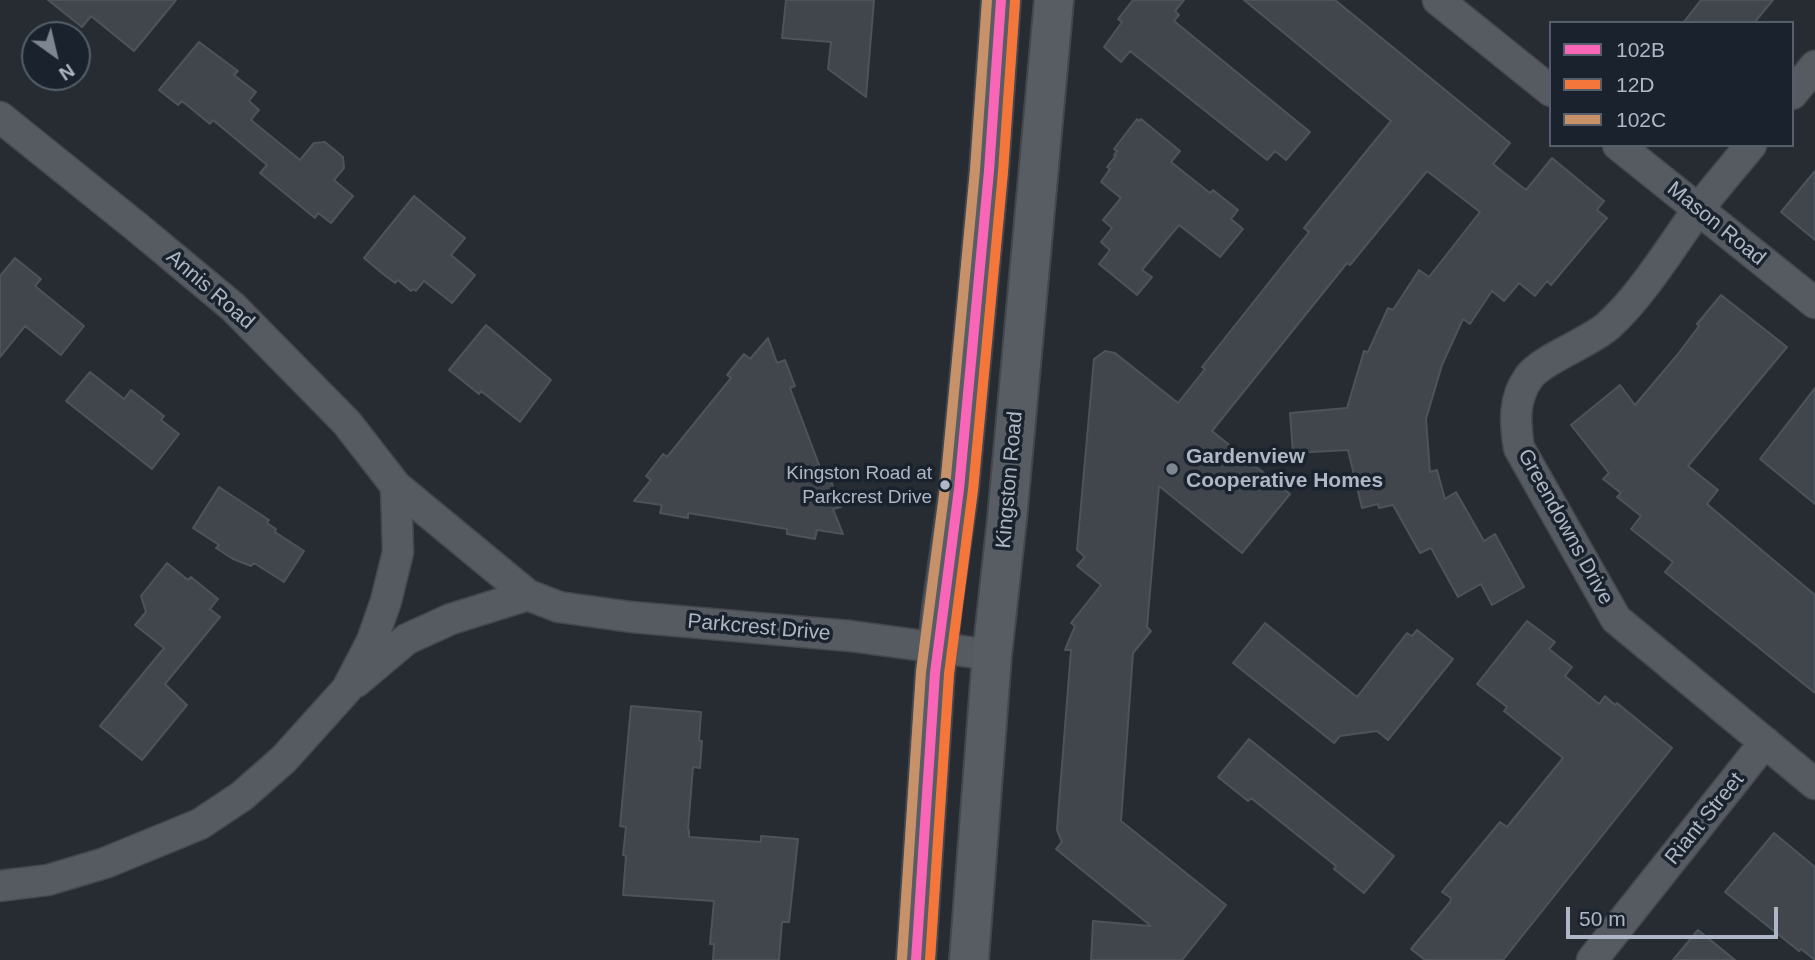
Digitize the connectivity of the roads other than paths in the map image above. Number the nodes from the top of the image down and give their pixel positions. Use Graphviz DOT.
graph roads {
  1 [pos="1001,0"];
  2 [pos="1054,0"];
  3 [pos="1438,0"];
  4 [pos="1815,66"];
  5 [pos="1549,89"];
  6 [pos="1794,92"];
  7 [pos="0,117"];
  8 [pos="1620,147"];
  9 [pos="1749,147"];
  10 [pos="1698,210"];
  11 [pos="1815,303"];
  12 [pos="396,486"];
  13 [pos="959,489"];
  14 [pos="1006,519"];
  15 [pos="528,595"];
  16 [pos="939,647"];
  17 [pos="992,655"];
  18 [pos="347,689"];
  19 [pos="1765,742"];
  20 [pos="1815,784"];
  21 [pos="0,886"];
  22 [pos="916,960"];
  23 [pos="969,960"];
  24 [pos="1592,960"];
  1 -- 13 [label="main road"];
  2 -- 14 [label="main road, Kingston Road"];
  3 -- 5 [label="street"];
  4 -- 6 [label="street"];
  7 -- 12 [label="street, Annis Road"];
  8 -- 10 [label="street, Mason Road"];
  9 -- 10 [label="street, Greendowns Drive"];
  10 -- 11 [label="street, Mason Road"];
  10 -- 19 [label="street, Greendowns Drive"];
  12 -- 15 [label="street, Parkcrest Drive"];
  12 -- 18 [label="street"];
  13 -- 14 [label="main road"];
  13 -- 16 [label="main road"];
  14 -- 17 [label="main road, Kingston Road"];
  15 -- 16 [label="street, Parkcrest Drive"];
  15 -- 18 [label="street"];
  16 -- 17 [label="street, Parkcrest Drive"];
  16 -- 22 [label="main road"];
  17 -- 23 [label="main road, Kingston Road"];
  18 -- 21 [label="street"];
  19 -- 20 [label="street, Greendowns Drive"];
  19 -- 24 [label="street, Riant Street"];
}
